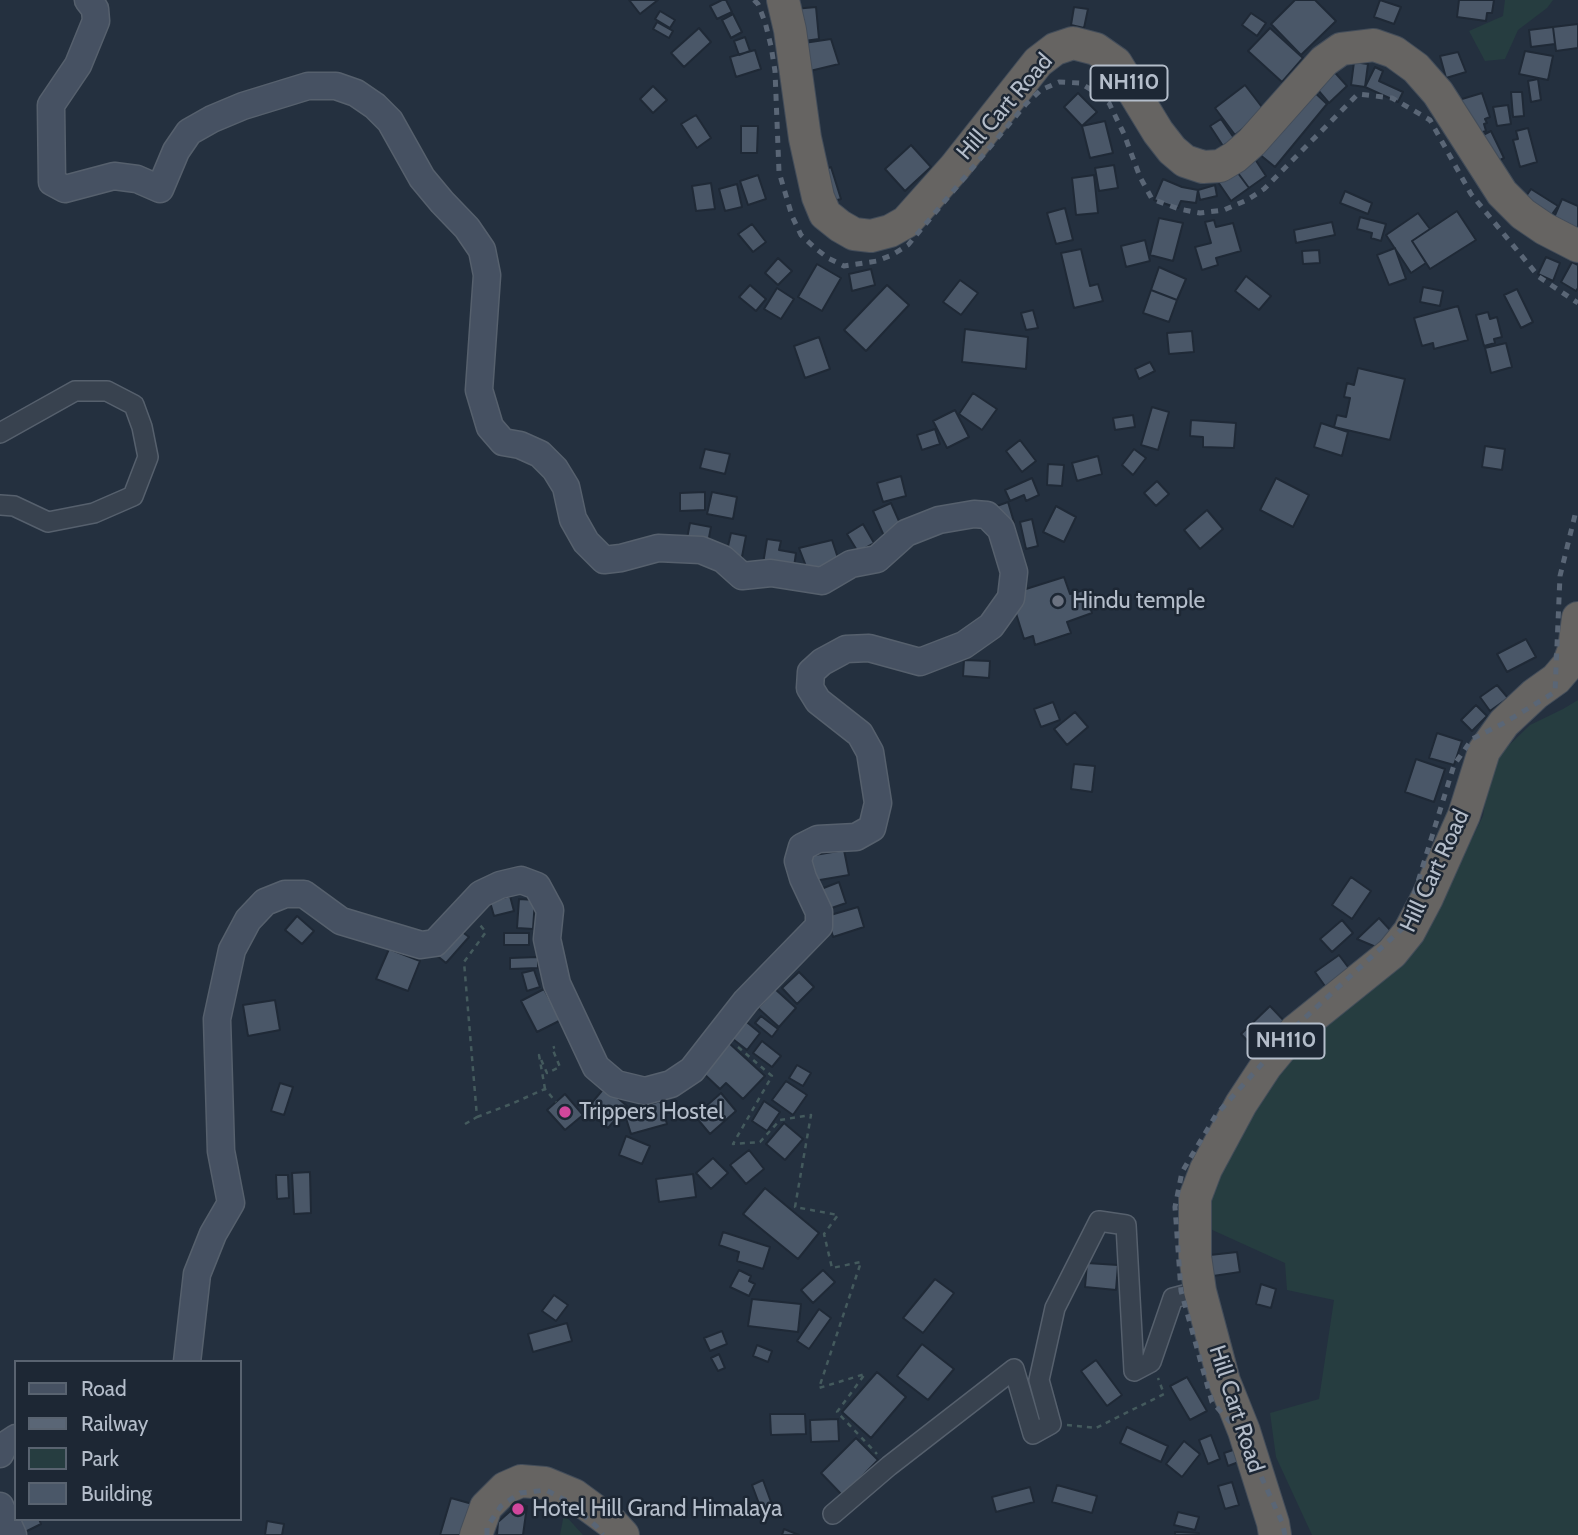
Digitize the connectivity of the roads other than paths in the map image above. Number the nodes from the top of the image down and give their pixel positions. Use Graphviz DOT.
graph roads {
  1 [pos="88,0"];
  2 [pos="783,0"];
  3 [pos="1578,246"];
  4 [pos="0,433"];
  5 [pos="0,505"];
  6 [pos="1578,618"];
  7 [pos="1200,1291"];
  8 [pos="187,1360"];
  9 [pos="14,1439"];
  10 [pos="0,1454"];
  11 [pos="0,1506"];
  12 [pos="833,1514"];
  13 [pos="13,1535"];
  14 [pos="476,1535"];
  15 [pos="623,1535"];
  16 [pos="1275,1535"];
  1 -- 8 [label="main road"];
  2 -- 3 [label="highway, Hill Cart Road / NH110"];
  4 -- 5 [label="street"];
  6 -- 7 [label="highway, Hill Cart Road / NH110"];
  7 -- 12 [label="street"];
  7 -- 16 [label="highway, Hill Cart Road / NH110"];
  9 -- 10 [label="main road"];
  11 -- 13 [label="main road"];
  14 -- 15 [label="highway"];
}
